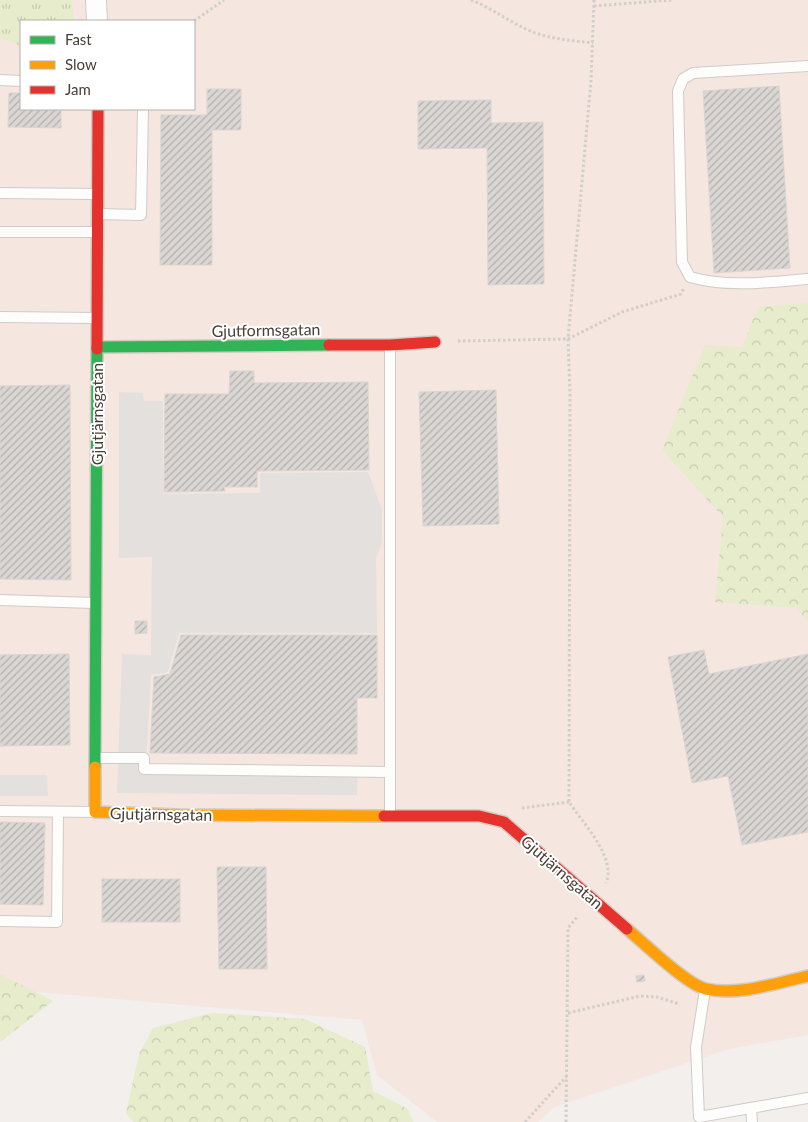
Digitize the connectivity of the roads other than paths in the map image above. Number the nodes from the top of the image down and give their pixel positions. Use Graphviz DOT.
graph roads {
  1 [pos="96,0"];
  2 [pos="97,20"];
  3 [pos="808,66"];
  4 [pos="0,80"];
  5 [pos="20,81"];
  6 [pos="98,110"];
  7 [pos="143,110"];
  8 [pos="0,193"];
  9 [pos="98,194"];
  10 [pos="98,214"];
  11 [pos="0,232"];
  12 [pos="97,232"];
  13 [pos="808,279"];
  14 [pos="0,317"];
  15 [pos="98,318"];
  16 [pos="435,342"];
  17 [pos="390,345"];
  18 [pos="97,347"];
  19 [pos="0,600"];
  20 [pos="96,603"];
  21 [pos="95,758"];
  22 [pos="389,772"];
  23 [pos="0,811"];
  24 [pos="58,812"];
  25 [pos="95,812"];
  26 [pos="390,816"];
  27 [pos="0,921"];
  28 [pos="808,976"];
  29 [pos="705,989"];
  30 [pos="808,1098"];
  31 [pos="751,1108"];
  32 [pos="752,1122"];
  1 -- 2 [label="street"];
  3 -- 13 [label="lane"];
  4 -- 5 [label="lane"];
  6 -- 9 [label="street, Gjutjärnsgatan"];
  7 -- 10 [label="lane"];
  8 -- 9 [label="lane"];
  9 -- 10 [label="street, Gjutjärnsgatan"];
  10 -- 12 [label="street, Gjutjärnsgatan"];
  11 -- 12 [label="lane"];
  12 -- 15 [label="street, Gjutjärnsgatan"];
  14 -- 15 [label="lane"];
  15 -- 18 [label="street, Gjutjärnsgatan"];
  16 -- 17 [label="street, Gjutformsgatan"];
  17 -- 18 [label="street, Gjutformsgatan"];
  17 -- 22 [label="lane"];
  18 -- 20 [label="street, Gjutjärnsgatan"];
  19 -- 20 [label="lane"];
  20 -- 21 [label="street, Gjutjärnsgatan"];
  21 -- 22 [label="lane"];
  21 -- 25 [label="street, Gjutjärnsgatan"];
  22 -- 26 [label="lane"];
  23 -- 24 [label="lane"];
  24 -- 25 [label="lane"];
  24 -- 27 [label="lane"];
  25 -- 26 [label="street, Gjutjärnsgatan"];
  26 -- 29 [label="street, Gjutjärnsgatan"];
  28 -- 29 [label="street, Gjutjärnsgatan"];
  29 -- 31 [label="lane"];
  30 -- 31 [label="lane"];
  31 -- 32 [label="lane"];
}
